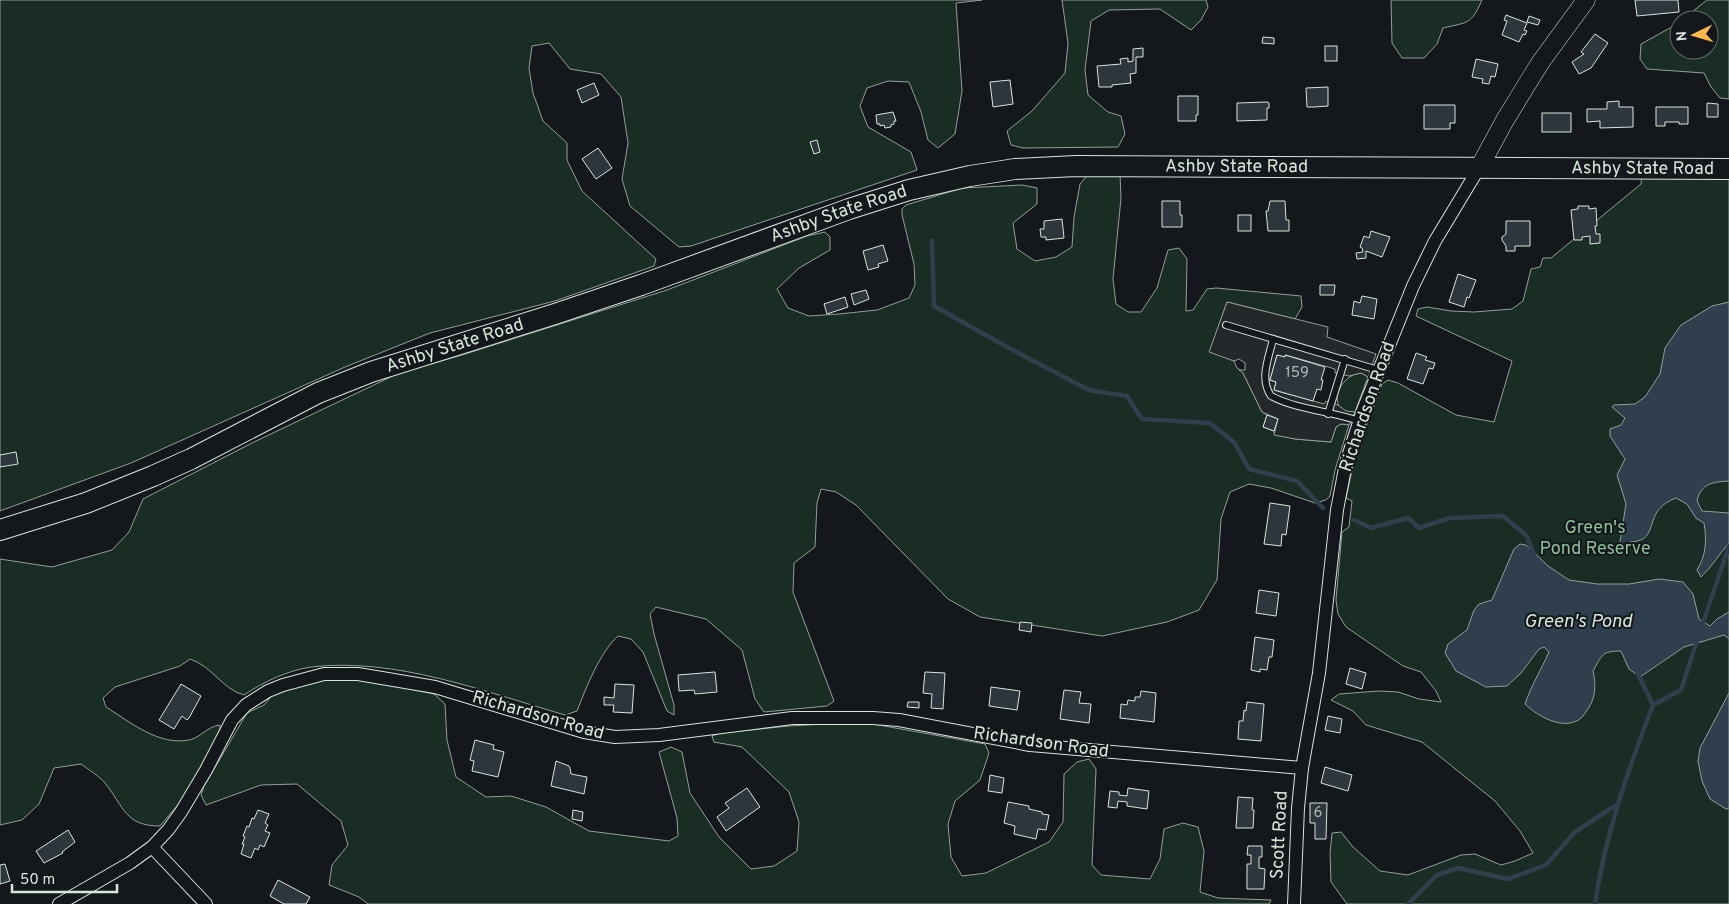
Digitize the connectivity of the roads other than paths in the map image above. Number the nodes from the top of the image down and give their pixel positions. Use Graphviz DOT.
graph roads {
  1 [pos="1586,0"];
  2 [pos="1479,168"];
  3 [pos="1729,169"];
  4 [pos="1226,325"];
  5 [pos="1274,339"];
  6 [pos="1345,359"];
  7 [pos="1378,370"];
  8 [pos="1328,414"];
  9 [pos="1359,421"];
  10 [pos="0,530"];
  11 [pos="1302,768"];
  12 [pos="152,847"];
  13 [pos="59,904"];
  14 [pos="206,904"];
  15 [pos="1294,904"];
  1 -- 2 [label="street, Richardson Road"];
  2 -- 3 [label="main road, Ashby State Road"];
  2 -- 7 [label="street, Richardson Road"];
  2 -- 10 [label="main road, Ashby State Road"];
  4 -- 5 [label="lane"];
  5 -- 6 [label="lane"];
  5 -- 8 [label="lane"];
  6 -- 7 [label="lane"];
  6 -- 8 [label="lane"];
  7 -- 9 [label="street, Richardson Road"];
  8 -- 9 [label="lane"];
  9 -- 11 [label="street, Richardson Road"];
  11 -- 12 [label="street, Richardson Road"];
  11 -- 15 [label="street, Scott Road"];
  12 -- 13 [label="street, Richardson Road"];
  12 -- 14 [label="street"];
}
